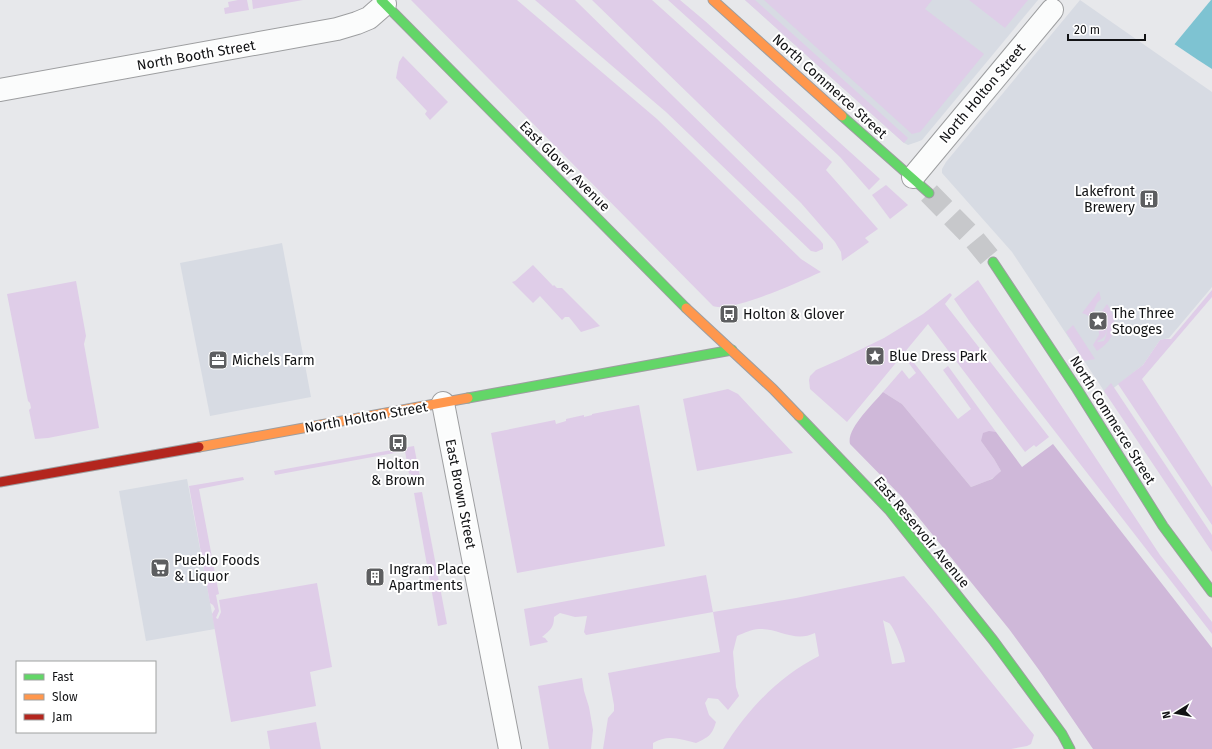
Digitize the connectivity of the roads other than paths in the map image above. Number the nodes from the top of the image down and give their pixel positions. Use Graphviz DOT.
graph roads {
  1 [pos="713,0"];
  2 [pos="383,2"];
  3 [pos="1052,10"];
  4 [pos="0,90"];
  5 [pos="913,178"];
  6 [pos="930,193"];
  7 [pos="993,262"];
  8 [pos="732,350"];
  9 [pos="443,403"];
  10 [pos="0,482"];
  11 [pos="1212,592"];
  12 [pos="510,749"];
  13 [pos="1070,749"];
  1 -- 5 [label="street, North Commerce Street"];
  2 -- 4 [label="street, North Booth Street"];
  2 -- 8 [label="street, East Glover Avenue"];
  3 -- 5 [label="street, North Holton Street"];
  5 -- 6 [label="street, North Commerce Street"];
  7 -- 11 [label="street, North Commerce Street"];
  8 -- 9 [label="street, North Holton Street"];
  8 -- 13 [label="street, East Reservoir Avenue"];
  9 -- 10 [label="street, North Holton Street"];
  9 -- 12 [label="street, East Brown Street"];
}
